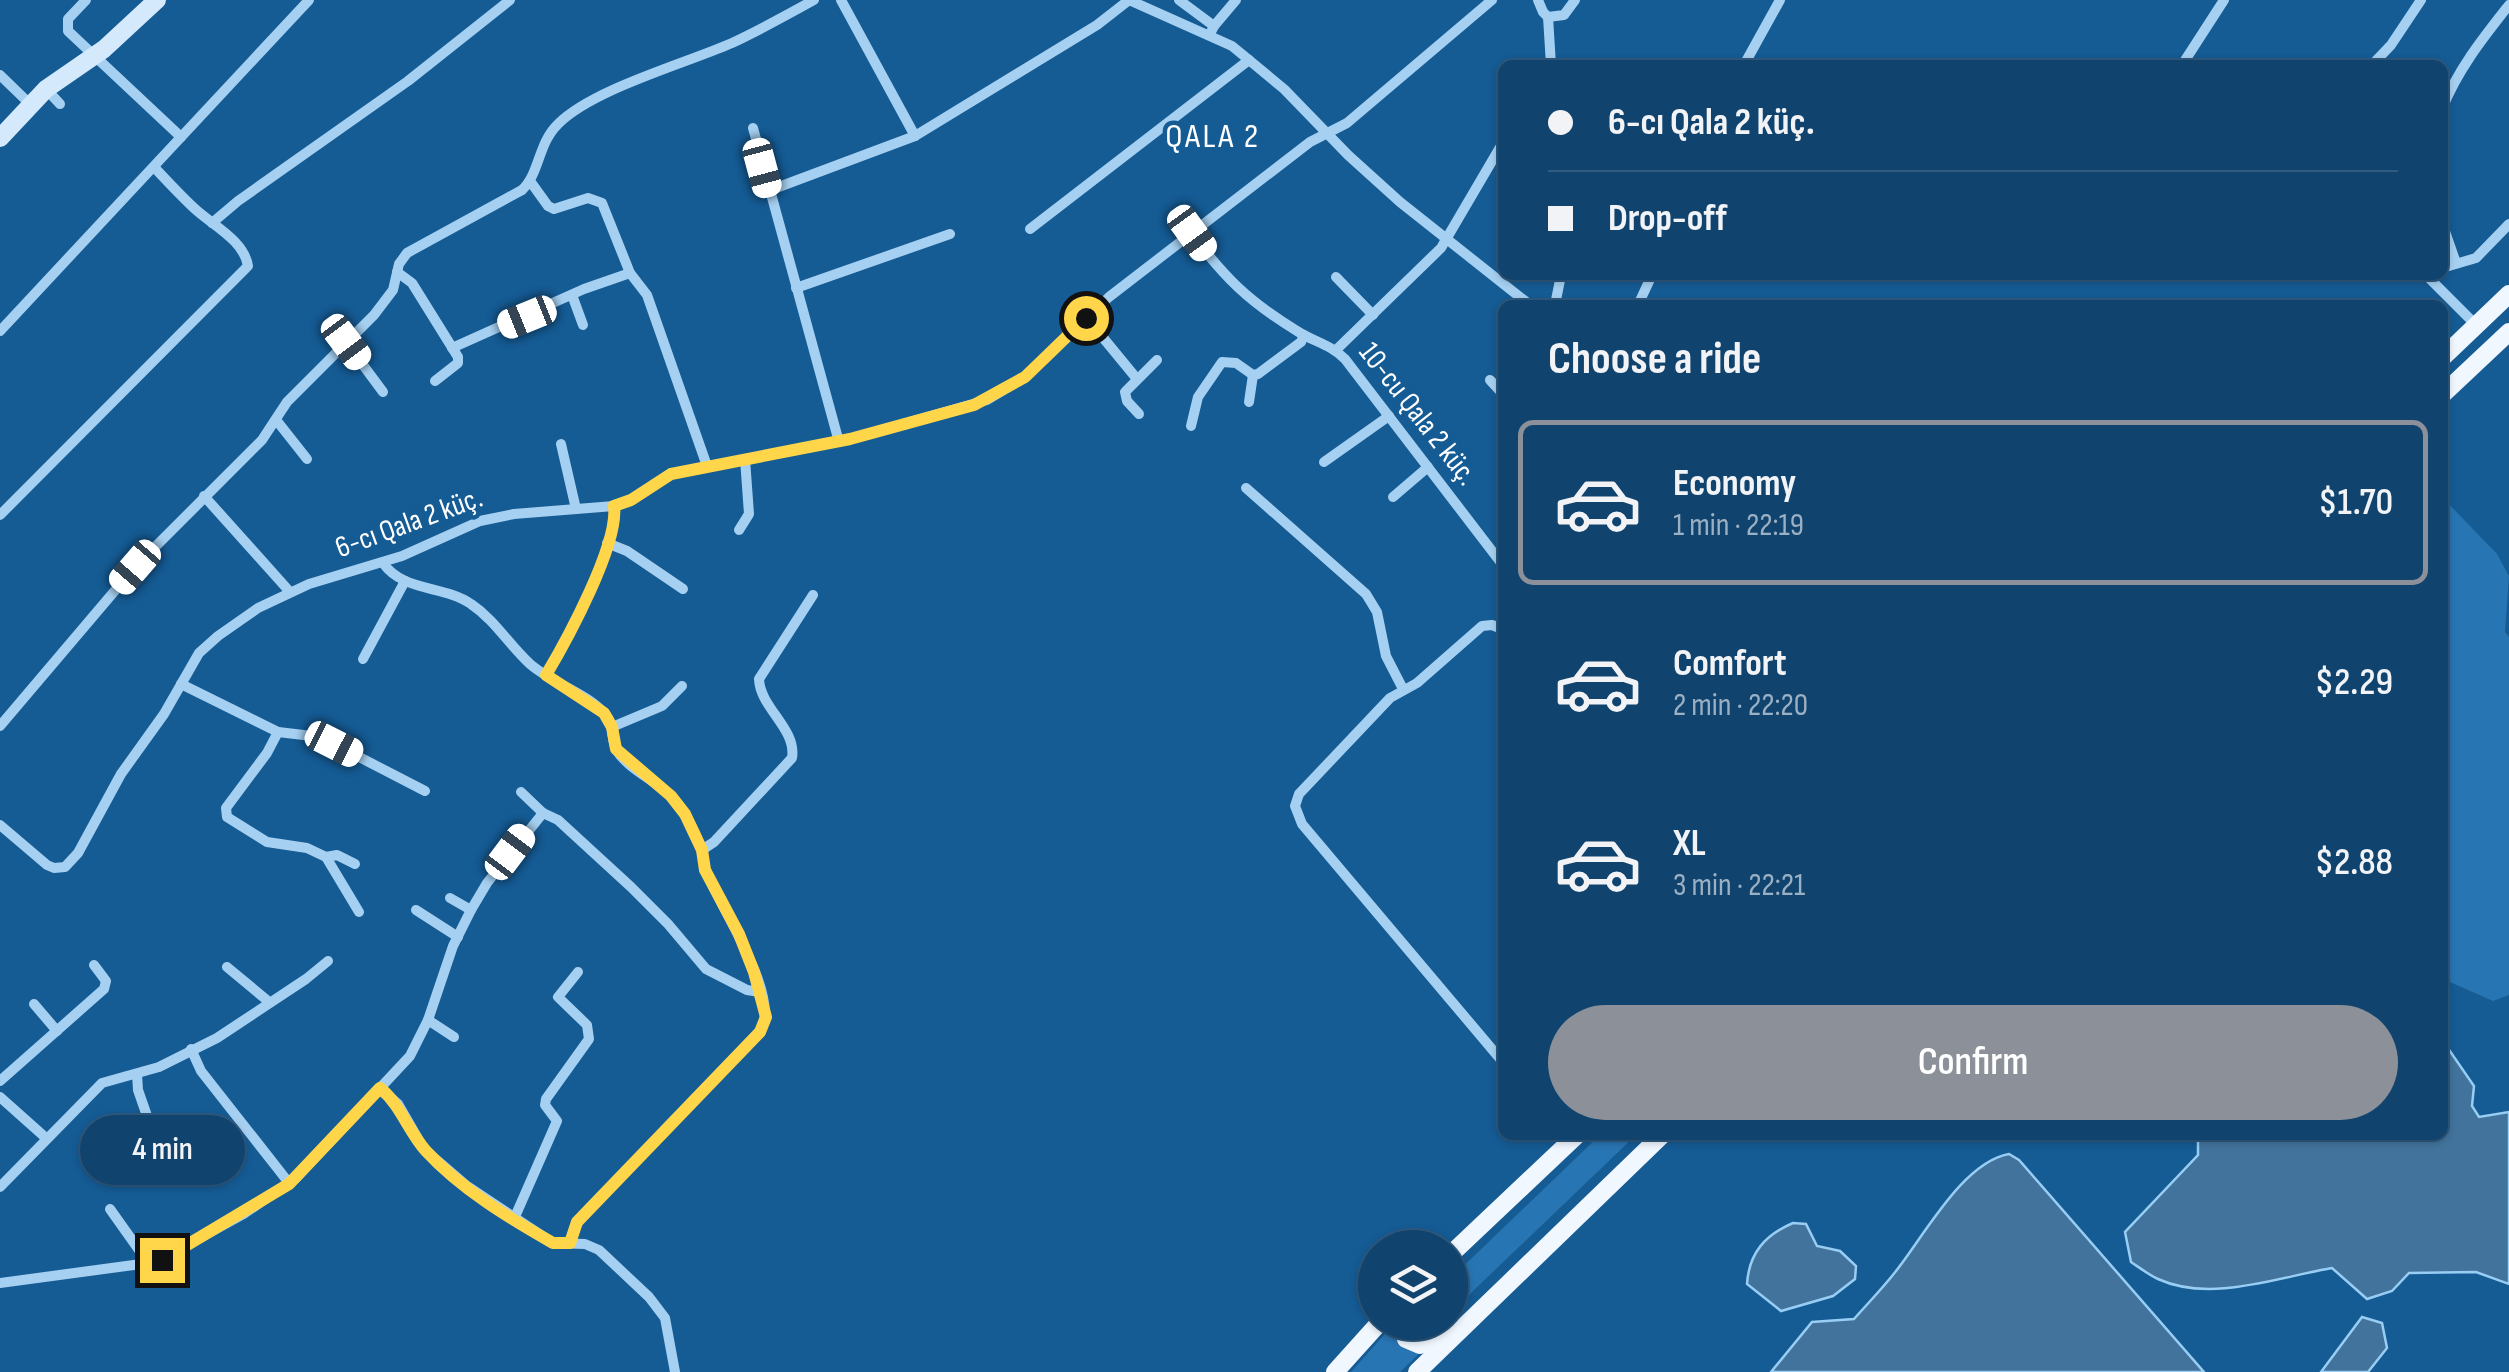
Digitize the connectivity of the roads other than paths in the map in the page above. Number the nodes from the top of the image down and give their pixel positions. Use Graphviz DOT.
graph roads {
  1 [pos="86,0"];
  2 [pos="157,0"];
  3 [pos="309,0"];
  4 [pos="510,0"];
  5 [pos="814,0"];
  6 [pos="841,0"];
  7 [pos="1129,0"];
  8 [pos="1179,0"];
  9 [pos="1236,0"];
  10 [pos="1492,0"];
  11 [pos="1538,0"];
  12 [pos="1575,0"];
  13 [pos="1780,0"];
  14 [pos="2224,0"];
  15 [pos="2422,0"];
  16 [pos="2509,5"];
  17 [pos="1548,17"];
  18 [pos="1212,30"];
  19 [pos="93,56"];
  20 [pos="1249,60"];
  21 [pos="1551,60"];
  22 [pos="1747,60"];
  23 [pos="2185,60"];
  24 [pos="2377,60"];
  25 [pos="0,75"];
  26 [pos="46,89"];
  27 [pos="2448,94"];
  28 [pos="31,104"];
  29 [pos="60,104"];
  30 [pos="753,128"];
  31 [pos="1328,133"];
  32 [pos="915,136"];
  33 [pos="180,137"];
  34 [pos="0,138"];
  35 [pos="1498,151"];
  36 [pos="154,167"];
  37 [pos="530,181"];
  38 [pos="768,191"];
  39 [pos="212,223"];
  40 [pos="2509,224"];
  41 [pos="1030,229"];
  42 [pos="1192,233"];
  43 [pos="950,234"];
  44 [pos="1447,240"];
  45 [pos="2448,240"];
  46 [pos="2456,263"];
  47 [pos="2448,266"];
  48 [pos="398,272"];
  49 [pos="630,273"];
  50 [pos="1336,277"];
  51 [pos="1498,280"];
  52 [pos="1498,280"];
  53 [pos="2433,280"];
  54 [pos="796,288"];
  55 [pos="2509,294"];
  56 [pos="572,295"];
  57 [pos="1524,300"];
  58 [pos="1373,315"];
  59 [pos="1086,318"];
  60 [pos="583,324"];
  61 [pos="2477,326"];
  62 [pos="0,331"];
  63 [pos="2509,332"];
  64 [pos="1304,336"];
  65 [pos="346,342"];
  66 [pos="452,348"];
  67 [pos="1336,350"];
  68 [pos="2448,353"];
  69 [pos="1157,360"];
  70 [pos="1253,375"];
  71 [pos="1137,379"];
  72 [pos="1490,380"];
  73 [pos="436,381"];
  74 [pos="1498,388"];
  75 [pos="2448,389"];
  76 [pos="383,392"];
  77 [pos="1249,402"];
  78 [pos="1139,414"];
  79 [pos="1388,416"];
  80 [pos="277,421"];
  81 [pos="1191,426"];
  82 [pos="838,442"];
  83 [pos="561,444"];
  84 [pos="307,459"];
  85 [pos="746,459"];
  86 [pos="1324,462"];
  87 [pos="707,466"];
  88 [pos="1428,467"];
  89 [pos="1246,488"];
  90 [pos="204,496"];
  91 [pos="1393,497"];
  92 [pos="614,506"];
  93 [pos="576,509"];
  94 [pos="0,516"];
  95 [pos="739,530"];
  96 [pos="608,543"];
  97 [pos="1498,559"];
  98 [pos="383,563"];
  99 [pos="405,581"];
  100 [pos="683,589"];
  101 [pos="290,592"];
  102 [pos="813,595"];
  103 [pos="1498,627"];
  104 [pos="363,659"];
  105 [pos="546,675"];
  106 [pos="181,684"];
  107 [pos="682,686"];
  108 [pos="1403,689"];
  109 [pos="0,726"];
  110 [pos="612,727"];
  111 [pos="278,732"];
  112 [pos="426,791"];
  113 [pos="521,792"];
  114 [pos="543,813"];
  115 [pos="0,825"];
  116 [pos="702,850"];
  117 [pos="326,857"];
  118 [pos="354,864"];
  119 [pos="450,898"];
  120 [pos="416,910"];
  121 [pos="471,910"];
  122 [pos="358,912"];
  123 [pos="458,937"];
  124 [pos="328,961"];
  125 [pos="94,965"];
  126 [pos="226,967"];
  127 [pos="578,972"];
  128 [pos="760,992"];
  129 [pos="268,1002"];
  130 [pos="34,1004"];
  131 [pos="428,1020"];
  132 [pos="57,1031"];
  133 [pos="454,1037"];
  134 [pos="191,1049"];
  135 [pos="1498,1056"];
  136 [pos="136,1074"];
  137 [pos="0,1081"];
  138 [pos="380,1088"];
  139 [pos="0,1097"];
  140 [pos="154,1136"];
  141 [pos="46,1138"];
  142 [pos="1568,1140"];
  143 [pos="1657,1140"];
  144 [pos="289,1184"];
  145 [pos="0,1187"];
  146 [pos="110,1209"];
  147 [pos="514,1218"];
  148 [pos="1468,1238"];
  149 [pos="570,1243"];
  150 [pos="149,1264"];
  151 [pos="0,1283"];
  152 [pos="1492,1300"];
  153 [pos="1468,1316"];
  154 [pos="1364,1340"];
  155 [pos="1408,1340"];
  156 [pos="1433,1340"];
  157 [pos="675,1372"];
  158 [pos="1335,1372"];
  159 [pos="1417,1372"];
  1 -- 19 [label="street"];
  2 -- 19 [label="street"];
  3 -- 33 [label="street"];
  4 -- 39 [label="street"];
  5 -- 37 [label="street"];
  6 -- 32 [label="street"];
  7 -- 18 [label="street"];
  7 -- 32 [label="street"];
  8 -- 18 [label="street"];
  9 -- 18 [label="street"];
  10 -- 31 [label="street, 6-cı Qala 2 küç."];
  11 -- 17 [label="street"];
  12 -- 17 [label="street"];
  13 -- 22 [label="street"];
  14 -- 23 [label="street"];
  15 -- 24 [label="street"];
  16 -- 27 [label="street"];
  17 -- 21 [label="street"];
  18 -- 20 [label="street"];
  19 -- 26 [label="street"];
  19 -- 33 [label="street"];
  20 -- 31 [label="street"];
  20 -- 41 [label="street"];
  25 -- 28 [label="street"];
  26 -- 28 [label="street"];
  26 -- 29 [label="street"];
  28 -- 34 [label="street"];
  30 -- 38 [label="street"];
  31 -- 42 [label="street, 6-cı Qala 2 küç."];
  31 -- 44 [label="street"];
  32 -- 38 [label="street"];
  33 -- 36 [label="street"];
  35 -- 44 [label="street"];
  36 -- 39 [label="street"];
  36 -- 62 [label="street"];
  37 -- 48 [label="street"];
  37 -- 49 [label="street"];
  38 -- 54 [label="street"];
  39 -- 94 [label="street"];
  40 -- 46 [label="street"];
  42 -- 59 [label="street, 6-cı Qala 2 küç."];
  42 -- 64 [label="street, 10-cu Qala 2 küç."];
  43 -- 54 [label="street"];
  44 -- 52 [label="street"];
  44 -- 58 [label="street"];
  45 -- 46 [label="street"];
  46 -- 47 [label="street"];
  48 -- 65 [label="street"];
  48 -- 66 [label="street"];
  49 -- 56 [label="street"];
  49 -- 87 [label="street"];
  50 -- 58 [label="street"];
  51 -- 57 [label="street"];
  53 -- 61 [label="street"];
  54 -- 82 [label="street"];
  55 -- 61 [label="main road"];
  56 -- 60 [label="street"];
  56 -- 66 [label="street"];
  58 -- 67 [label="street"];
  59 -- 71 [label="street"];
  59 -- 82 [label="street, 6-cı Qala 2 küç."];
  61 -- 68 [label="main road"];
  63 -- 75 [label="main road"];
  64 -- 67 [label="street, 10-cu Qala 2 küç."];
  64 -- 70 [label="street"];
  65 -- 76 [label="street"];
  65 -- 80 [label="street"];
  66 -- 73 [label="street"];
  67 -- 79 [label="street, 10-cu Qala 2 küç."];
  69 -- 71 [label="street"];
  70 -- 77 [label="street"];
  70 -- 81 [label="street"];
  71 -- 78 [label="street"];
  72 -- 74 [label="street"];
  79 -- 86 [label="street"];
  79 -- 88 [label="street, 10-cu Qala 2 küç."];
  80 -- 84 [label="street"];
  80 -- 90 [label="street"];
  82 -- 85 [label="street, 6-cı Qala 2 küç."];
  83 -- 93 [label="street"];
  85 -- 87 [label="street, 6-cı Qala 2 küç."];
  85 -- 95 [label="street"];
  87 -- 92 [label="street, 6-cı Qala 2 küç."];
  88 -- 91 [label="street"];
  88 -- 97 [label="street, 10-cu Qala 2 küç."];
  89 -- 108 [label="street"];
  90 -- 101 [label="street"];
  90 -- 109 [label="street"];
  92 -- 93 [label="street, 6-cı Qala 2 küç."];
  92 -- 96 [label="street"];
  93 -- 98 [label="street, 6-cı Qala 2 küç."];
  96 -- 100 [label="street"];
  96 -- 105 [label="street"];
  98 -- 99 [label="street"];
  98 -- 101 [label="street, 6-cı Qala 2 küç."];
  99 -- 104 [label="street"];
  99 -- 105 [label="street"];
  101 -- 106 [label="street, 6-cı Qala 2 küç."];
  102 -- 116 [label="street"];
  103 -- 108 [label="street"];
  105 -- 110 [label="street"];
  106 -- 111 [label="street"];
  106 -- 115 [label="street, 6-cı Qala 2 küç."];
  107 -- 110 [label="street"];
  108 -- 135 [label="street"];
  110 -- 116 [label="street"];
  111 -- 112 [label="street"];
  111 -- 117 [label="street"];
  113 -- 114 [label="street"];
  114 -- 121 [label="street"];
  114 -- 128 [label="street"];
  116 -- 128 [label="street"];
  117 -- 118 [label="street"];
  117 -- 122 [label="street"];
  119 -- 121 [label="street"];
  120 -- 123 [label="street"];
  121 -- 123 [label="street"];
  123 -- 131 [label="street"];
  124 -- 129 [label="street"];
  125 -- 132 [label="street"];
  126 -- 129 [label="street"];
  127 -- 147 [label="street"];
  128 -- 149 [label="street"];
  129 -- 134 [label="street"];
  130 -- 132 [label="street"];
  131 -- 133 [label="street"];
  131 -- 138 [label="street"];
  132 -- 137 [label="street"];
  134 -- 136 [label="street"];
  134 -- 144 [label="street"];
  136 -- 140 [label="street"];
  136 -- 141 [label="street"];
  138 -- 144 [label="street"];
  138 -- 147 [label="street"];
  139 -- 141 [label="street"];
  141 -- 145 [label="street"];
  142 -- 148 [label="main road"];
  143 -- 152 [label="main road"];
  144 -- 150 [label="street"];
  146 -- 150 [label="street"];
  147 -- 149 [label="street"];
  149 -- 157 [label="street"];
  150 -- 151 [label="street"];
  152 -- 153 [label="main road"];
  152 -- 159 [label="main road"];
  154 -- 158 [label="main road"];
  155 -- 156 [label="main road"];
}
